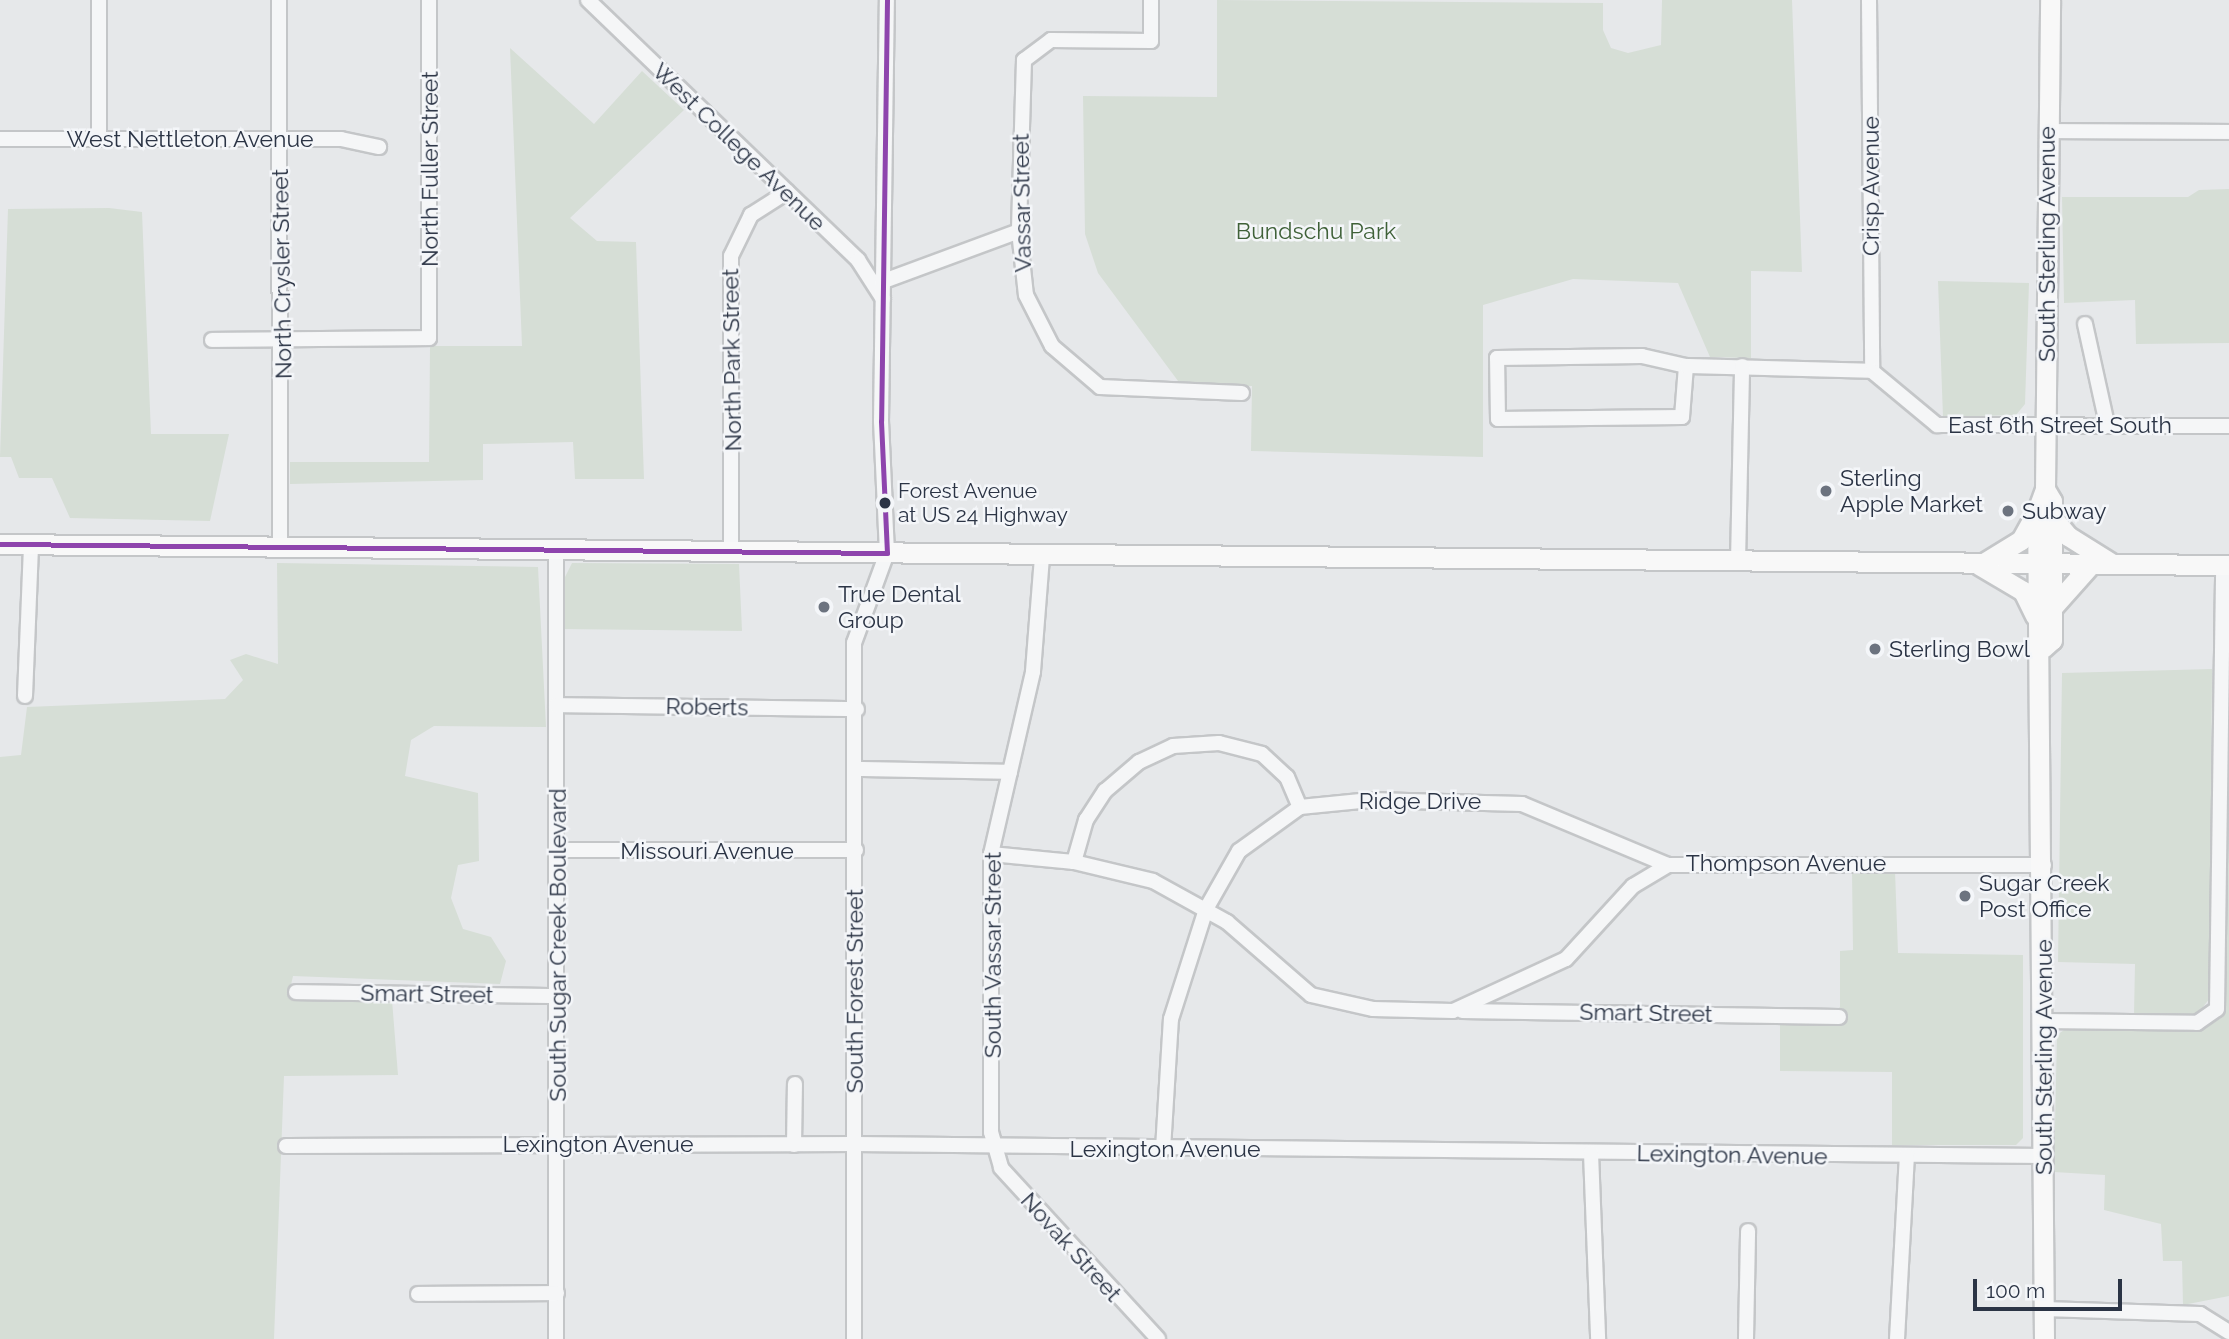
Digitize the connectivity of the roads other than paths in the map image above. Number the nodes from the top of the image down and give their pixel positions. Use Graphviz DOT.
graph roads {
  1 [pos="99,0"];
  2 [pos="279,0"];
  3 [pos="429,0"];
  4 [pos="587,0"];
  5 [pos="887,0"];
  6 [pos="1151,0"];
  7 [pos="1869,0"];
  8 [pos="2050,0"];
  9 [pos="2048,131"];
  10 [pos="2229,132"];
  11 [pos="280,138"];
  12 [pos="0,139"];
  13 [pos="99,139"];
  14 [pos="379,147"];
  15 [pos="787,192"];
  16 [pos="1020,231"];
  17 [pos="884,281"];
  18 [pos="883,299"];
  19 [pos="2085,324"];
  20 [pos="212,340"];
  21 [pos="284,341"];
  22 [pos="1686,366"];
  23 [pos="1742,366"];
  24 [pos="1872,371"];
  25 [pos="1242,393"];
  26 [pos="2046,423"];
  27 [pos="2107,424"];
  28 [pos="2229,426"];
  29 [pos="2045,514"];
  30 [pos="0,544"];
  31 [pos="31,545"];
  32 [pos="279,548"];
  33 [pos="555,551"];
  34 [pos="731,552"];
  35 [pos="887,553"];
  36 [pos="1042,557"];
  37 [pos="1738,562"];
  38 [pos="1979,563"];
  39 [pos="2045,564"];
  40 [pos="2091,564"];
  41 [pos="2112,564"];
  42 [pos="2226,565"];
  43 [pos="2044,615"];
  44 [pos="25,696"];
  45 [pos="556,705"];
  46 [pos="858,709"];
  47 [pos="857,769"];
  48 [pos="1010,772"];
  49 [pos="1300,807"];
  50 [pos="558,850"];
  51 [pos="856,850"];
  52 [pos="991,854"];
  53 [pos="1074,862"];
  54 [pos="1668,865"];
  55 [pos="2044,865"];
  56 [pos="1206,909"];
  57 [pos="296,992"];
  58 [pos="558,996"];
  59 [pos="1452,1011"];
  60 [pos="1839,1017"];
  61 [pos="2044,1021"];
  62 [pos="795,1084"];
  63 [pos="559,1143"];
  64 [pos="855,1144"];
  65 [pos="794,1145"];
  66 [pos="286,1146"];
  67 [pos="993,1149"];
  68 [pos="1163,1149"];
  69 [pos="1591,1153"];
  70 [pos="1907,1155"];
  71 [pos="2044,1156"];
  72 [pos="1748,1231"];
  73 [pos="557,1293"];
  74 [pos="418,1294"];
  75 [pos="2044,1309"];
  76 [pos="2229,1332"];
  77 [pos="556,1339"];
  78 [pos="854,1339"];
  79 [pos="1158,1339"];
  80 [pos="1598,1339"];
  81 [pos="1746,1339"];
  82 [pos="1897,1339"];
  83 [pos="2044,1339"];
  1 -- 13 [label="street"];
  2 -- 11 [label="street, North Crysler Street"];
  3 -- 21 [label="street, North Fuller Street"];
  4 -- 15 [label="street, West College Avenue"];
  5 -- 17 [label="street"];
  6 -- 16 [label="street, Vassar Street"];
  7 -- 24 [label="street, Crisp Avenue"];
  8 -- 9 [label="main road, South Sterling Avenue"];
  9 -- 10 [label="street"];
  9 -- 26 [label="main road, South Sterling Avenue"];
  11 -- 13 [label="street, West Nettleton Avenue"];
  11 -- 14 [label="street, West Nettleton Avenue"];
  11 -- 21 [label="street, North Crysler Street"];
  12 -- 13 [label="street, West Nettleton Avenue"];
  15 -- 18 [label="street, West College Avenue"];
  15 -- 34 [label="street, North Park Street"];
  16 -- 17 [label="street"];
  16 -- 25 [label="street, Vassar Street"];
  17 -- 18 [label="street"];
  18 -- 35 [label="street"];
  19 -- 27 [label="street"];
  20 -- 21 [label="street"];
  21 -- 32 [label="street, North Crysler Street"];
  22 -- 22 [label="street"];
  22 -- 23 [label="street"];
  23 -- 24 [label="street"];
  23 -- 37 [label="street"];
  24 -- 26 [label="street, East 6th Street South"];
  26 -- 27 [label="street, East 6th Street South"];
  26 -- 29 [label="main road, South Sterling Avenue"];
  27 -- 28 [label="street, East 6th Street South"];
  29 -- 38 [label="main road"];
  29 -- 39 [label="main road, South Sterling Avenue"];
  29 -- 41 [label="main road"];
  30 -- 31 [label="main road"];
  31 -- 32 [label="main road"];
  31 -- 44 [label="street"];
  32 -- 33 [label="main road"];
  33 -- 34 [label="main road"];
  33 -- 45 [label="street, South Sugar Creek Boulevard"];
  34 -- 35 [label="main road"];
  35 -- 36 [label="main road"];
  35 -- 46 [label="street, South Forest Street"];
  36 -- 37 [label="main road"];
  36 -- 48 [label="street, South Vassar Street"];
  37 -- 38 [label="main road"];
  38 -- 39 [label="main road"];
  38 -- 43 [label="main road"];
  39 -- 40 [label="main road"];
  39 -- 43 [label="main road, South Sterling Avenue"];
  40 -- 41 [label="main road"];
  40 -- 43 [label="main road"];
  41 -- 42 [label="main road"];
  42 -- 61 [label="street"];
  43 -- 55 [label="main road, South Sterling Avenue"];
  45 -- 46 [label="street, Roberts"];
  45 -- 50 [label="street, South Sugar Creek Boulevard"];
  46 -- 47 [label="street, South Forest Street"];
  47 -- 48 [label="street"];
  47 -- 51 [label="street, South Forest Street"];
  48 -- 52 [label="street, South Vassar Street"];
  49 -- 53 [label="street"];
  49 -- 54 [label="street, Ridge Drive"];
  49 -- 56 [label="street"];
  50 -- 51 [label="street, Missouri Avenue"];
  50 -- 58 [label="street, South Sugar Creek Boulevard"];
  51 -- 64 [label="street, South Forest Street"];
  52 -- 53 [label="street, Thompson Avenue"];
  52 -- 67 [label="street, South Vassar Street"];
  53 -- 56 [label="street, Thompson Avenue"];
  54 -- 55 [label="street, Thompson Avenue"];
  54 -- 59 [label="street, Thompson Avenue"];
  55 -- 61 [label="main road, South Sterling Avenue"];
  56 -- 59 [label="street, Thompson Avenue"];
  56 -- 68 [label="street"];
  57 -- 58 [label="street, Smart Street"];
  58 -- 63 [label="street, South Sugar Creek Boulevard"];
  59 -- 60 [label="street, Smart Street"];
  61 -- 71 [label="main road, South Sterling Avenue"];
  62 -- 65 [label="street"];
  63 -- 65 [label="street, Lexington Avenue"];
  63 -- 66 [label="street, Lexington Avenue"];
  63 -- 73 [label="street, South Sugar Creek Boulevard"];
  64 -- 65 [label="street, Lexington Avenue"];
  64 -- 67 [label="street, Lexington Avenue"];
  64 -- 78 [label="street, South Forest Street"];
  67 -- 68 [label="street, Lexington Avenue"];
  67 -- 79 [label="street, Novak Street"];
  68 -- 69 [label="street, Lexington Avenue"];
  69 -- 70 [label="street, Lexington Avenue"];
  69 -- 80 [label="street"];
  70 -- 71 [label="street, Lexington Avenue"];
  70 -- 82 [label="street"];
  71 -- 75 [label="main road, South Sterling Avenue"];
  72 -- 81 [label="street"];
  73 -- 74 [label="street"];
  73 -- 77 [label="street, South Sugar Creek Boulevard"];
  75 -- 76 [label="street"];
  75 -- 83 [label="main road, South Sterling Avenue"];
}
